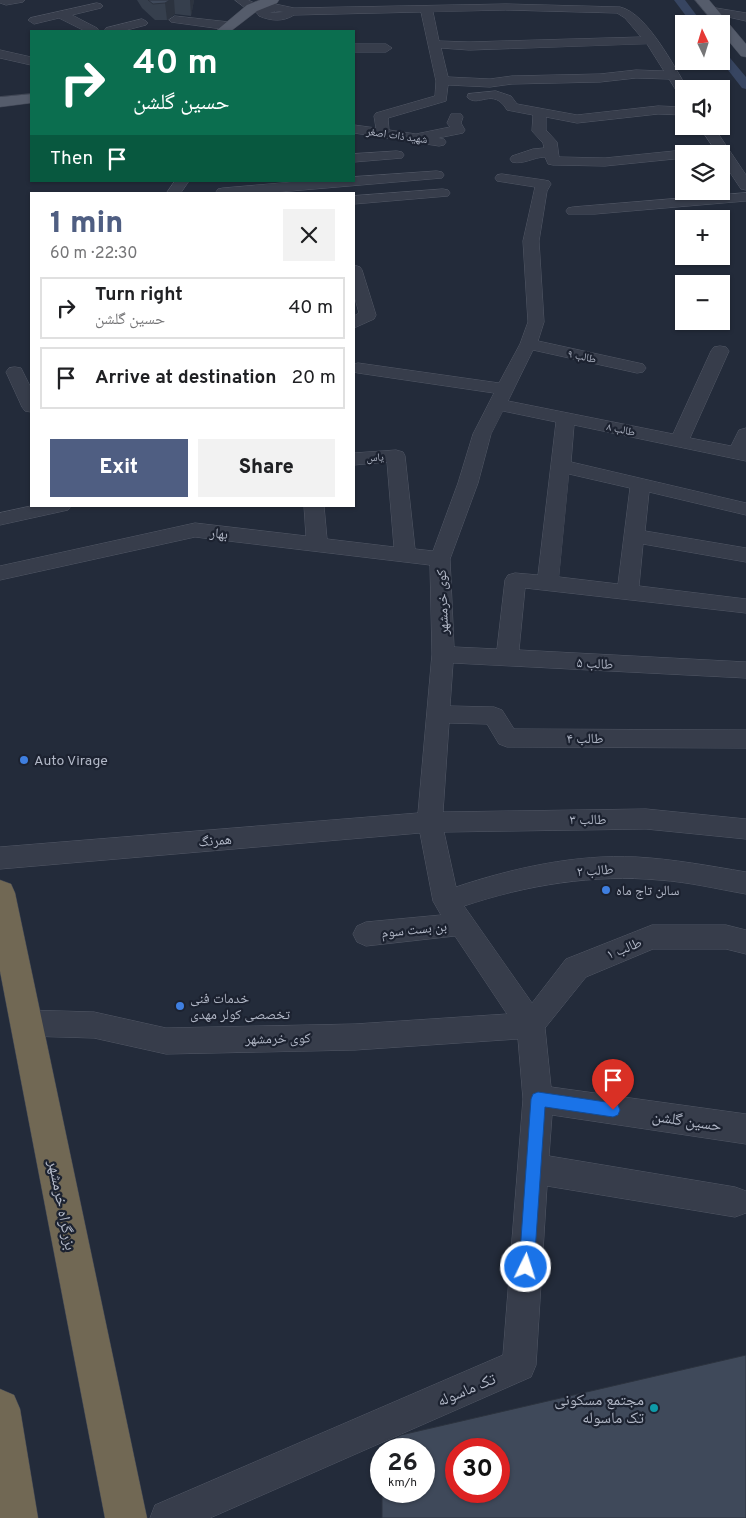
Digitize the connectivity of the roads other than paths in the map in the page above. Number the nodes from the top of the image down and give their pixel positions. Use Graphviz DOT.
graph roads {
  1 [pos="4,0"];
  2 [pos="20,0"];
  3 [pos="257,5"];
  4 [pos="706,5"];
  5 [pos="97,6"];
  6 [pos="426,8"];
  7 [pos="291,12"];
  8 [pos="61,14"];
  9 [pos="275,17"];
  10 [pos="746,17"];
  11 [pos="34,20"];
  12 [pos="175,20"];
  13 [pos="142,22"];
  14 [pos="226,29"];
  15 [pos="91,30"];
  16 [pos="114,30"];
  17 [pos="282,30"];
  18 [pos="649,40"];
  19 [pos="740,40"];
  20 [pos="434,44"];
  21 [pos="355,48"];
  22 [pos="386,48"];
  23 [pos="746,53"];
  24 [pos="0,54"];
  25 [pos="30,60"];
  26 [pos="672,75"];
  27 [pos="676,80"];
  28 [pos="442,81"];
  29 [pos="30,98"];
  30 [pos="471,98"];
  31 [pos="0,102"];
  32 [pos="675,111"];
  33 [pos="540,112"];
  34 [pos="456,117"];
  35 [pos="355,130"];
  36 [pos="383,133"];
  37 [pos="417,138"];
  38 [pos="439,142"];
  39 [pos="552,152"];
  40 [pos="397,155"];
  41 [pos="675,155"];
  42 [pos="355,158"];
  43 [pos="517,159"];
  44 [pos="730,162"];
  45 [pos="437,175"];
  46 [pos="502,178"];
  47 [pos="328,186"];
  48 [pos="746,186"];
  49 [pos="223,192"];
  50 [pos="443,193"];
  51 [pos="746,197"];
  52 [pos="355,200"];
  53 [pos="573,211"];
  54 [pos="355,273"];
  55 [pos="355,322"];
  56 [pos="528,344"];
  57 [pos="720,351"];
  58 [pos="358,368"];
  59 [pos="637,368"];
  60 [pos="15,372"];
  61 [pos="500,396"];
  62 [pos="30,406"];
  63 [pos="566,418"];
  64 [pos="746,434"];
  65 [pos="679,441"];
  66 [pos="742,454"];
  67 [pos="355,459"];
  68 [pos="562,466"];
  69 [pos="640,483"];
  70 [pos="56,507"];
  71 [pos="314,507"];
  72 [pos="746,509"];
  73 [pos="0,519"];
  74 [pos="634,536"];
  75 [pos="317,545"];
  76 [pos="405,555"];
  77 [pos="746,555"];
  78 [pos="440,559"];
  79 [pos="0,573"];
  80 [pos="548,583"];
  81 [pos="628,592"];
  82 [pos="746,606"];
  83 [pos="443,654"];
  84 [pos="507,658"];
  85 [pos="746,670"];
  86 [pos="437,714"];
  87 [pos="746,739"];
  88 [pos="430,822"];
  89 [pos="746,829"];
  90 [pos="0,858"];
  91 [pos="746,883"];
  92 [pos="0,892"];
  93 [pos="446,901"];
  94 [pos="462,924"];
  95 [pos="366,934"];
  96 [pos="746,942"];
  97 [pos="26,1022"];
  98 [pos="531,1025"];
  99 [pos="538,1099"];
  100 [pos="746,1129"];
  101 [pos="533,1169"];
  102 [pos="734,1202"];
  103 [pos="0,1409"];
  104 [pos="17,1518"];
  105 [pos="126,1518"];
  106 [pos="168,1518"];
  1 -- 2 [label="street"];
  3 -- 7 [label="street"];
  3 -- 9 [label="street"];
  3 -- 14 [label="main road"];
  4 -- 10 [label="street"];
  4 -- 19 [label="main road"];
  5 -- 8 [label="street"];
  6 -- 7 [label="street"];
  6 -- 18 [label="street"];
  6 -- 20 [label="street"];
  7 -- 9 [label="street"];
  8 -- 11 [label="street"];
  8 -- 15 [label="street"];
  9 -- 17 [label="street"];
  12 -- 14 [label="street"];
  13 -- 16 [label="street"];
  18 -- 20 [label="street"];
  18 -- 26 [label="street"];
  19 -- 23 [label="main road"];
  20 -- 28 [label="street"];
  21 -- 22 [label="street"];
  24 -- 25 [label="street"];
  26 -- 27 [label="street"];
  26 -- 28 [label="street"];
  28 -- 36 [label="street"];
  29 -- 31 [label="main road"];
  30 -- 33 [label="street"];
  32 -- 33 [label="street"];
  33 -- 39 [label="street"];
  34 -- 37 [label="street"];
  35 -- 36 [label="street, شهید ذات اصغر"];
  36 -- 37 [label="street, شهید ذات اصغر"];
  37 -- 38 [label="street, شهید ذات اصغر"];
  39 -- 41 [label="street"];
  39 -- 43 [label="street"];
  40 -- 42 [label="street"];
  44 -- 48 [label="street"];
  45 -- 47 [label="street"];
  46 -- 56 [label="street, کوی خرمشهر"];
  47 -- 49 [label="street"];
  50 -- 52 [label="street"];
  51 -- 53 [label="street"];
  54 -- 55 [label="street"];
  56 -- 59 [label="street, طالب ۹"];
  56 -- 61 [label="street, کوی خرمشهر"];
  57 -- 65 [label="street"];
  58 -- 61 [label="street, طالب ۸"];
  60 -- 62 [label="street"];
  61 -- 63 [label="street, طالب ۸"];
  61 -- 78 [label="street, کوی خرمشهر"];
  63 -- 65 [label="street, طالب ۸"];
  63 -- 68 [label="street"];
  64 -- 66 [label="street"];
  65 -- 66 [label="street, طالب ۸"];
  67 -- 76 [label="street, یاس"];
  68 -- 69 [label="street"];
  68 -- 80 [label="street"];
  69 -- 72 [label="street"];
  69 -- 74 [label="street"];
  70 -- 73 [label="street"];
  71 -- 75 [label="street"];
  74 -- 77 [label="street"];
  74 -- 81 [label="street"];
  75 -- 76 [label="street, بهار"];
  75 -- 79 [label="street, بهار"];
  76 -- 78 [label="street, بهار"];
  78 -- 83 [label="street, کوی خرمشهر"];
  80 -- 81 [label="street"];
  80 -- 84 [label="street"];
  81 -- 82 [label="street"];
  83 -- 84 [label="street, طالب ۵"];
  83 -- 86 [label="street, کوی خرمشهر"];
  84 -- 85 [label="street, طالب ۵"];
  86 -- 87 [label="street, طالب ۴"];
  86 -- 88 [label="street, کوی خرمشهر"];
  88 -- 89 [label="street, طالب ۳"];
  88 -- 90 [label="street, همرنگ"];
  88 -- 93 [label="street, کوی خرمشهر"];
  91 -- 93 [label="street, طالب ۲"];
  92 -- 97 [label="highway, بزرگراه خرمشهر"];
  93 -- 94 [label="street, کوی خرمشهر"];
  94 -- 95 [label="street, بن بست سوم"];
  94 -- 98 [label="street, کوی خرمشهر"];
  96 -- 98 [label="street, طالب ۱"];
  97 -- 98 [label="street, کوی خرمشهر"];
  97 -- 105 [label="highway, بزرگراه خرمشهر"];
  98 -- 99 [label="street, کوی خرمشهر"];
  99 -- 100 [label="street, حسین گلشن"];
  99 -- 101 [label="street, تک ماسوله"];
  101 -- 102 [label="street"];
  101 -- 106 [label="street, تک ماسوله"];
  103 -- 104 [label="highway"];
}
